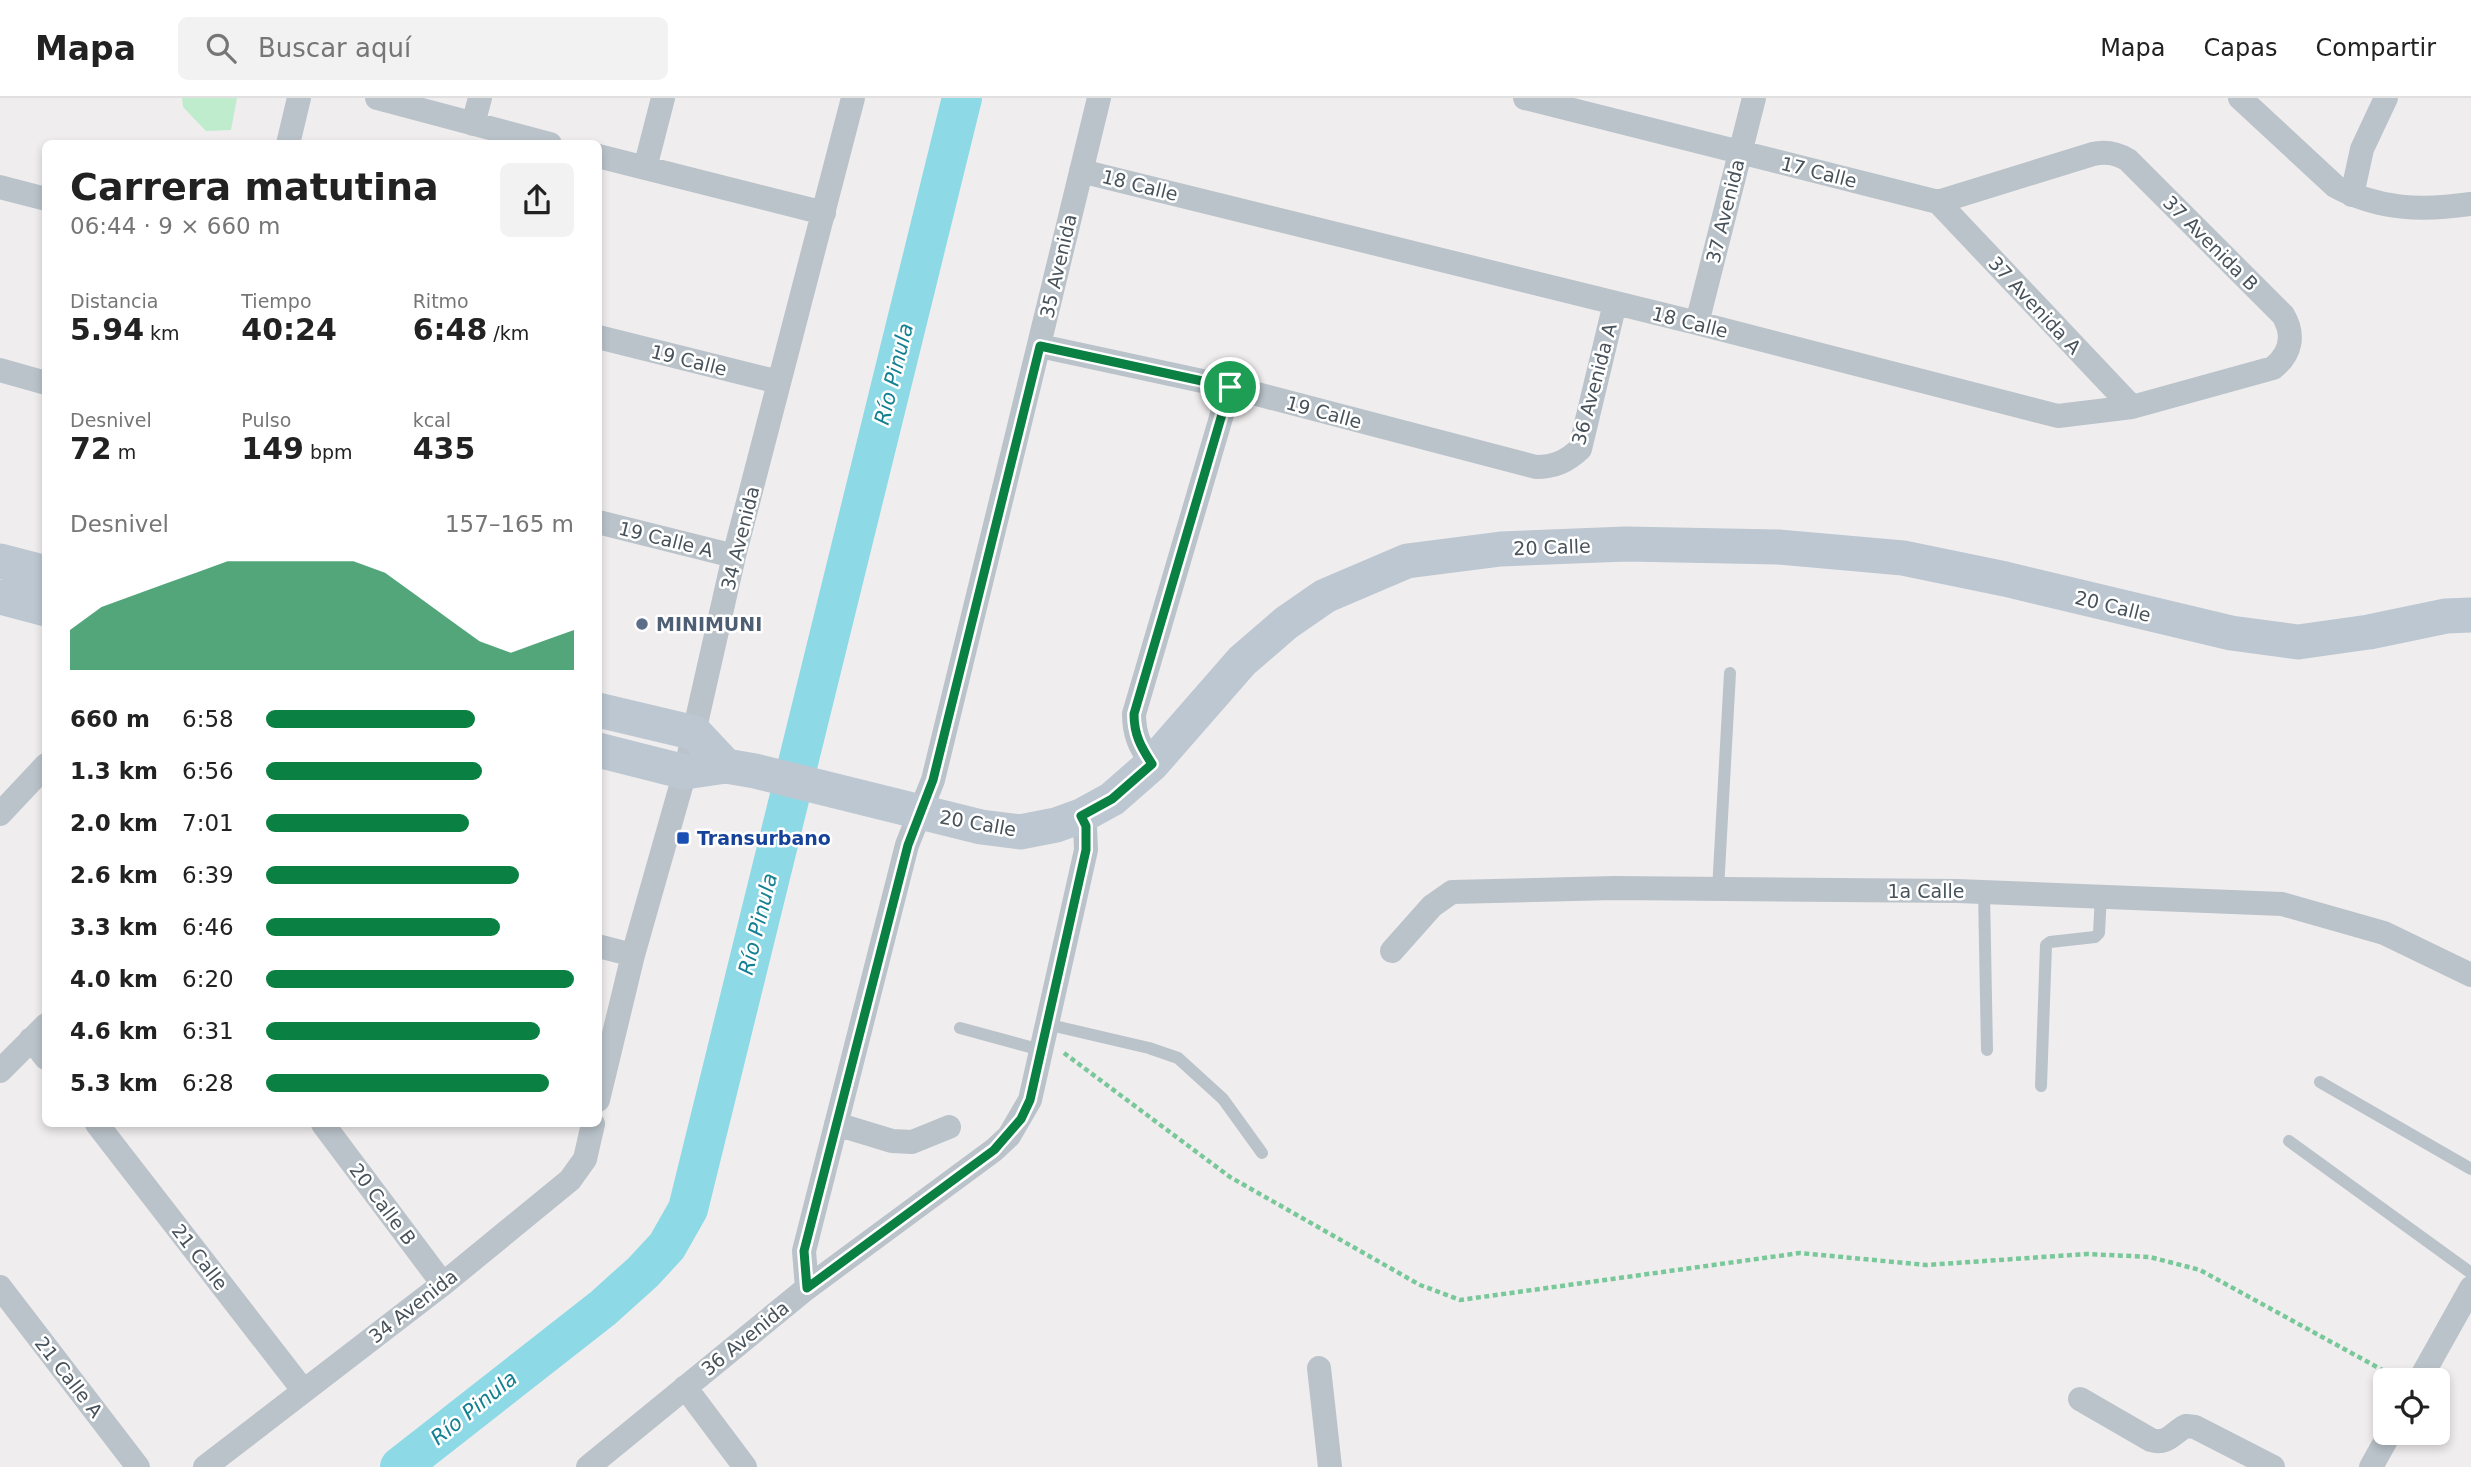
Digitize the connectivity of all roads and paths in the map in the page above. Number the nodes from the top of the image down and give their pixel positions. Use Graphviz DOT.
graph roads {
  1 [pos="299,98"];
  2 [pos="377,98"];
  3 [pos="480,98"];
  4 [pos="663,98"];
  5 [pos="853,98"];
  6 [pos="1099,98"];
  7 [pos="1525,98"];
  8 [pos="1754,98"];
  9 [pos="2240,98"];
  10 [pos="2386,98"];
  11 [pos="473,124"];
  12 [pos="289,140"];
  13 [pos="535,140"];
  14 [pos="1740,152"];
  15 [pos="602,157"];
  16 [pos="645,168"];
  17 [pos="1081,171"];
  18 [pos="0,187"];
  19 [pos="2352,195"];
  20 [pos="42,198"];
  21 [pos="1938,202"];
  22 [pos="2471,204"];
  23 [pos="824,213"];
  24 [pos="1615,303"];
  25 [pos="1697,323"];
  26 [pos="602,338"];
  27 [pos="1040,346"];
  28 [pos="2289,348"];
  29 [pos="0,370"];
  30 [pos="42,382"];
  31 [pos="779,382"];
  32 [pos="1230,387"];
  33 [pos="2132,407"];
  34 [pos="1565,461"];
  35 [pos="602,523"];
  36 [pos="734,555"];
  37 [pos="0,561"];
  38 [pos="42,572"];
  39 [pos="0,597"];
  40 [pos="42,608"];
  41 [pos="2471,615"];
  42 [pos="1730,673"];
  43 [pos="602,711"];
  44 [pos="695,733"];
  45 [pos="602,751"];
  46 [pos="1152,764"];
  47 [pos="740,768"];
  48 [pos="42,769"];
  49 [pos="685,772"];
  50 [pos="920,813"];
  51 [pos="0,814"];
  52 [pos="1081,816"];
  53 [pos="1718,890"];
  54 [pos="1984,892"];
  55 [pos="2101,895"];
  56 [pos="602,947"];
  57 [pos="1392,951"];
  58 [pos="633,955"];
  59 [pos="2471,975"];
  60 [pos="960,1028"];
  61 [pos="1043,1037"];
  62 [pos="41,1040"];
  63 [pos="1987,1050"];
  64 [pos="0,1071"];
  65 [pos="2320,1082"];
  66 [pos="602,1083"];
  67 [pos="2041,1086"];
  68 [pos="836,1124"];
  69 [pos="99,1127"];
  70 [pos="592,1127"];
  71 [pos="949,1127"];
  72 [pos="337,1129"];
  73 [pos="2289,1141"];
  74 [pos="1262,1153"];
  75 [pos="2471,1168"];
  76 [pos="2471,1273"];
  77 [pos="443,1284"];
  78 [pos="0,1287"];
  79 [pos="2471,1287"];
  80 [pos="807,1288"];
  81 [pos="1319,1368"];
  82 [pos="2378,1368"];
  83 [pos="2426,1368"];
  84 [pos="685,1387"];
  85 [pos="303,1390"];
  86 [pos="2080,1399"];
  87 [pos="2383,1445"];
  88 [pos="138,1467"];
  89 [pos="205,1467"];
  90 [pos="588,1467"];
  91 [pos="745,1467"];
  92 [pos="1330,1467"];
  93 [pos="2273,1467"];
  94 [pos="2371,1467"];
  1 -- 12 [label="street"];
  2 -- 11 [label="street"];
  3 -- 11 [label="street"];
  4 -- 16 [label="street"];
  5 -- 23 [label="street, 34 Avenida"];
  6 -- 17 [label="street, 35 Avenida"];
  7 -- 14 [label="street, 17 Calle"];
  8 -- 14 [label="street, 37 Avenida"];
  9 -- 19 [label="street"];
  10 -- 19 [label="street"];
  11 -- 13 [label="street"];
  14 -- 21 [label="street, 17 Calle"];
  14 -- 25 [label="street, 37 Avenida"];
  15 -- 16 [label="street"];
  16 -- 23 [label="street"];
  17 -- 24 [label="street, 18 Calle"];
  17 -- 27 [label="street, 35 Avenida"];
  18 -- 20 [label="street"];
  19 -- 22 [label="street"];
  21 -- 28 [label="street, 37 Avenida B"];
  21 -- 33 [label="street, 37 Avenida A"];
  23 -- 31 [label="street, 34 Avenida"];
  24 -- 25 [label="street, 18 Calle"];
  24 -- 34 [label="street, 36 Avenida A"];
  25 -- 33 [label="street, 18 Calle"];
  26 -- 31 [label="street, 19 Calle"];
  27 -- 32 [label="street, 19 Calle"];
  27 -- 50 [label="street, 35 Avenida"];
  28 -- 33 [label="street, 18 Calle"];
  29 -- 30 [label="street"];
  31 -- 36 [label="street, 34 Avenida"];
  32 -- 34 [label="street, 19 Calle"];
  32 -- 46 [label="street"];
  35 -- 36 [label="street, 19 Calle A"];
  36 -- 44 [label="street, 34 Avenida"];
  37 -- 38 [label="main road"];
  39 -- 40 [label="main road"];
  41 -- 46 [label="main road, 20 Calle"];
  42 -- 53 [label="lane"];
  43 -- 44 [label="main road"];
  44 -- 47 [label="main road"];
  44 -- 49 [label="street, 34 Avenida"];
  45 -- 49 [label="main road, 20 Calle"];
  46 -- 52 [label="main road, 20 Calle"];
  47 -- 49 [label="main road, 20 Calle"];
  47 -- 50 [label="main road, 20 Calle"];
  48 -- 51 [label="street"];
  49 -- 58 [label="street, 34 Avenida"];
  50 -- 52 [label="main road, 20 Calle"];
  50 -- 68 [label="street, 35 Avenida"];
  52 -- 61 [label="street, 36 Avenida"];
  53 -- 54 [label="street, 1a Calle"];
  53 -- 57 [label="street, 1a Calle"];
  54 -- 55 [label="street, 1a Calle"];
  54 -- 63 [label="lane"];
  55 -- 59 [label="street, 1a Calle"];
  55 -- 67 [label="lane"];
  56 -- 58 [label="street"];
  58 -- 66 [label="street, 34 Avenida"];
  60 -- 61 [label="lane"];
  61 -- 74 [label="lane"];
  61 -- 80 [label="street, 36 Avenida"];
  61 -- 82 [label="path"];
  62 -- 64 [label="street"];
  65 -- 75 [label="lane"];
  68 -- 71 [label="street"];
  68 -- 80 [label="street, 35 Avenida"];
  69 -- 85 [label="street, 21 Calle"];
  70 -- 77 [label="street, 34 Avenida"];
  72 -- 77 [label="street, 20 Calle B"];
  73 -- 76 [label="lane"];
  77 -- 85 [label="street, 34 Avenida"];
  78 -- 88 [label="street, 21 Calle A"];
  79 -- 83 [label="street"];
  80 -- 84 [label="street, 36 Avenida"];
  81 -- 92 [label="street"];
  84 -- 90 [label="street, 36 Avenida"];
  84 -- 91 [label="street"];
  85 -- 89 [label="street, 34 Avenida"];
  86 -- 93 [label="street"];
  87 -- 94 [label="street"];
}
